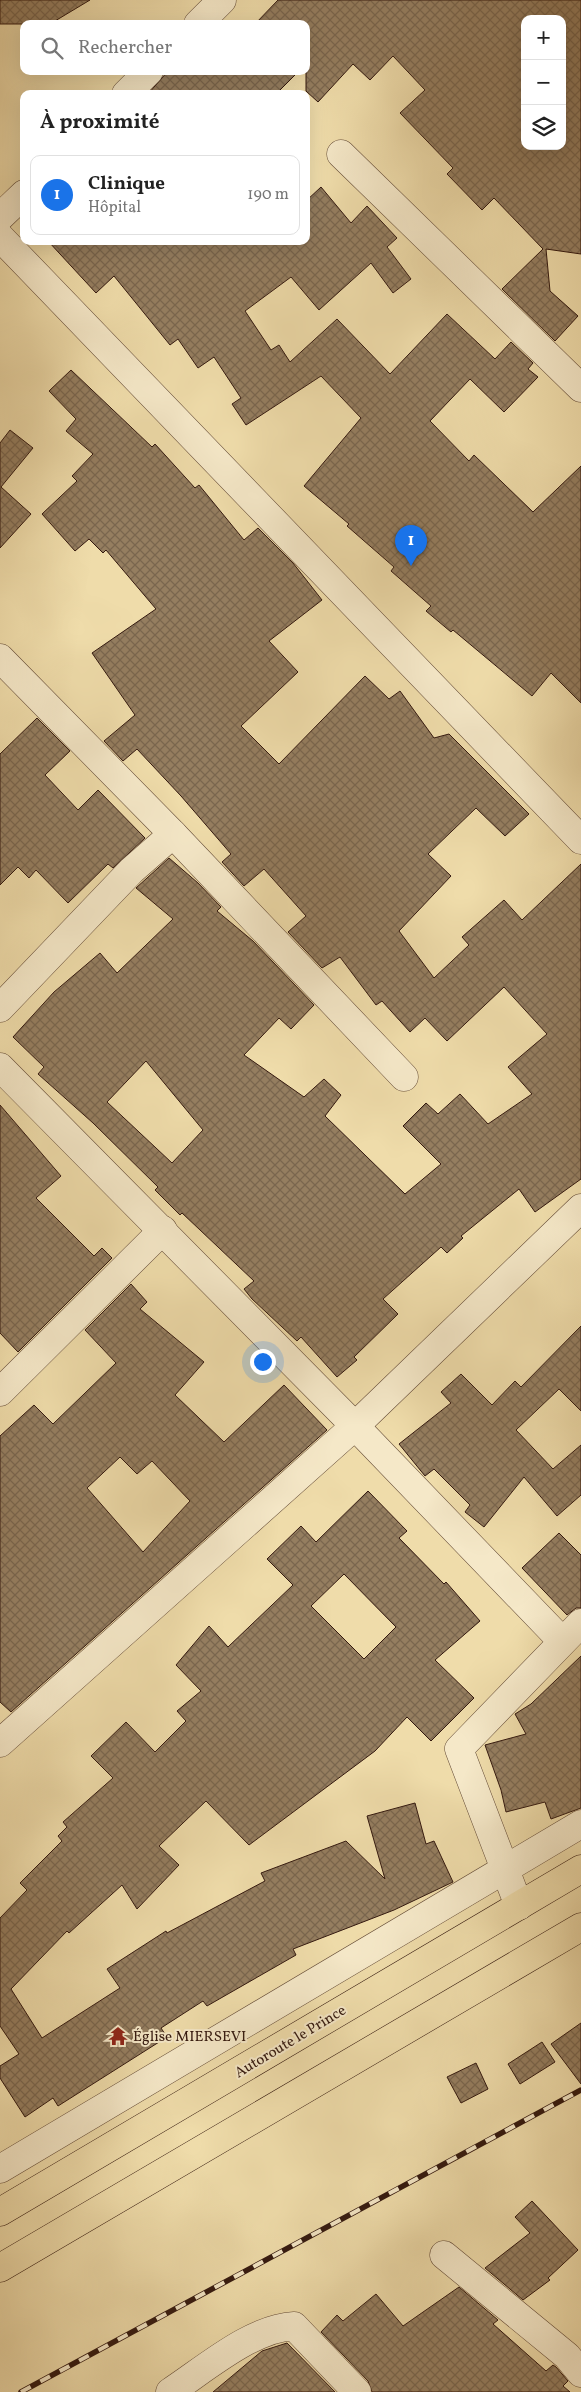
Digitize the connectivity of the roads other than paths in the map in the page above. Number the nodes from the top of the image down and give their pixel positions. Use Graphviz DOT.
graph roads {
  1 [pos="222,0"];
  2 [pos="202,20"];
  3 [pos="145,75"];
  4 [pos="130,90"];
  5 [pos="341,154"];
  6 [pos="20,198"];
  7 [pos="0,217"];
  8 [pos="0,237"];
  9 [pos="581,388"];
  10 [pos="0,658"];
  11 [pos="173,834"];
  12 [pos="581,840"];
  13 [pos="0,1008"];
  14 [pos="0,1067"];
  15 [pos="404,1077"];
  16 [pos="581,1208"];
  17 [pos="163,1230"];
  18 [pos="0,1392"];
  19 [pos="355,1426"];
  20 [pos="572,1632"];
  21 [pos="0,1743"];
  22 [pos="581,1824"];
  23 [pos="504,1868"];
  24 [pos="581,1869"];
  25 [pos="518,1906"];
  26 [pos="581,1927"];
  27 [pos="0,2169"];
  28 [pos="0,2212"];
  29 [pos="444,2255"];
  30 [pos="0,2268"];
  31 [pos="581,2373"];
  32 [pos="170,2392"];
  33 [pos="357,2392"];
  1 -- 2 [label="street"];
  3 -- 4 [label="street"];
  5 -- 9 [label="street"];
  6 -- 7 [label="street"];
  8 -- 12 [label="street"];
  10 -- 11 [label="street"];
  11 -- 13 [label="street"];
  11 -- 15 [label="street"];
  14 -- 17 [label="street"];
  16 -- 19 [label="street"];
  17 -- 18 [label="street"];
  17 -- 19 [label="street"];
  19 -- 20 [label="street"];
  19 -- 21 [label="street"];
  20 -- 23 [label="street"];
  22 -- 23 [label="street"];
  23 -- 25 [label="street"];
  23 -- 27 [label="street"];
  24 -- 25 [label="main road, Autoroute le Prince"];
  25 -- 28 [label="main road, Autoroute le Prince"];
  26 -- 30 [label="main road"];
  29 -- 31 [label="street"];
  32 -- 33 [label="street"];
}
